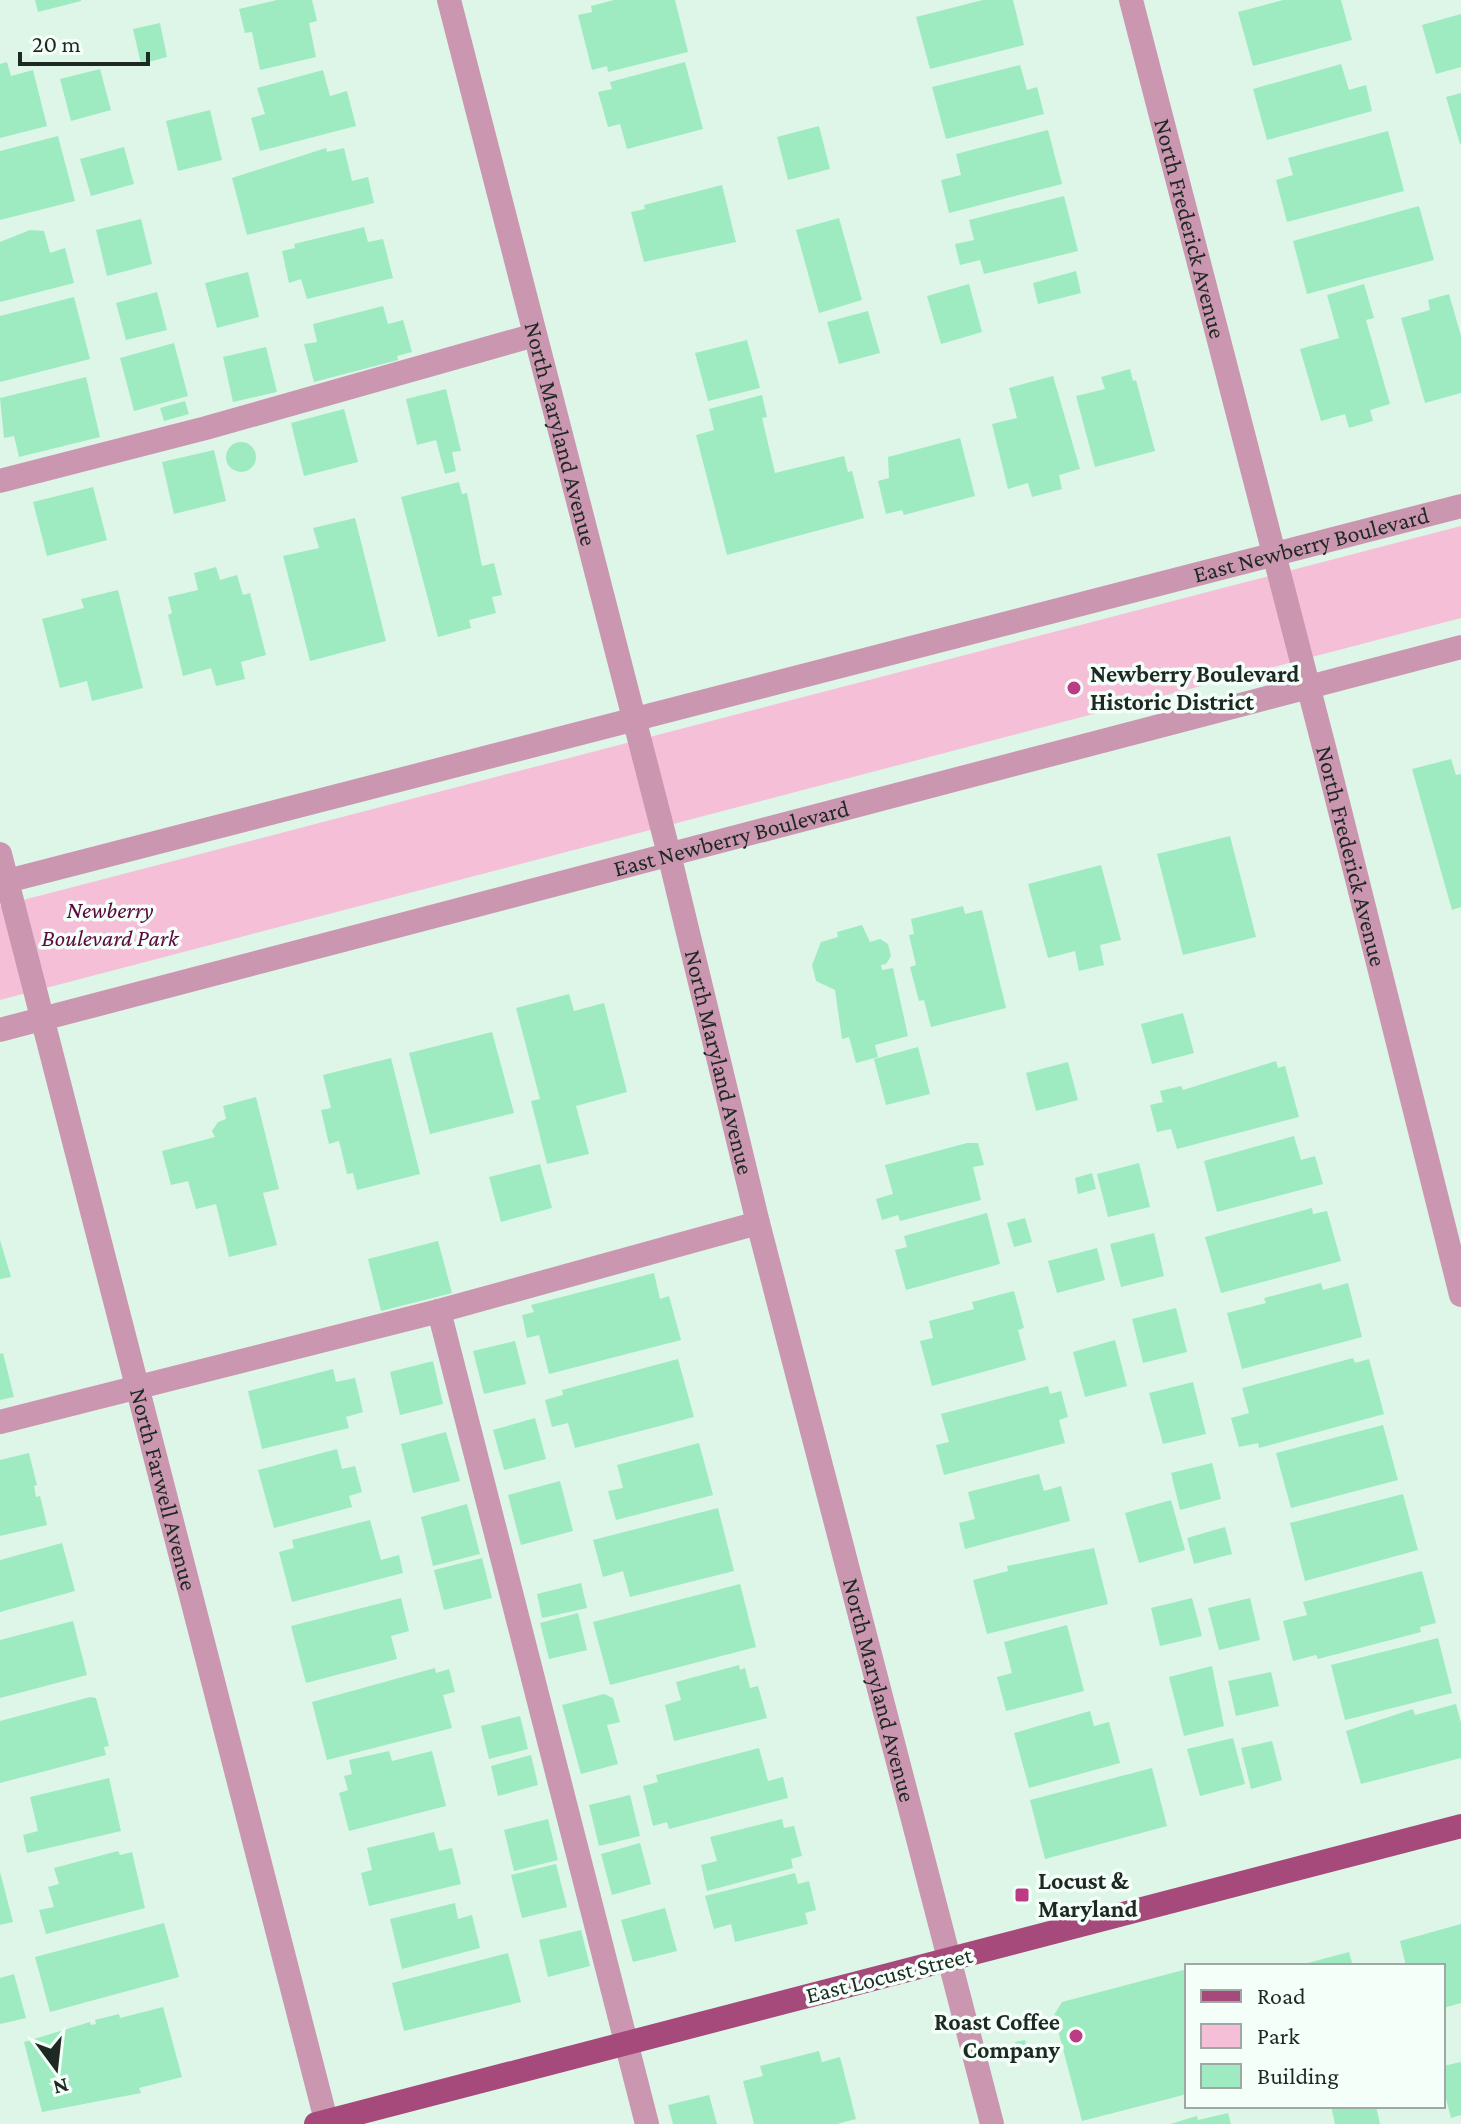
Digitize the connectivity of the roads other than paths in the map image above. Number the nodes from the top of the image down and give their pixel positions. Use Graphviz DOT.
graph roads {
  1 [pos="449,0"];
  2 [pos="1131,0"];
  3 [pos="535,335"];
  4 [pos="0,481"];
  5 [pos="1461,506"];
  6 [pos="1275,554"];
  7 [pos="1461,647"];
  8 [pos="1308,686"];
  9 [pos="634,719"];
  10 [pos="0,854"];
  11 [pos="669,854"];
  12 [pos="4,882"];
  13 [pos="45,1018"];
  14 [pos="0,1030"];
  15 [pos="758,1223"];
  16 [pos="1461,1295"];
  17 [pos="439,1311"];
  18 [pos="136,1386"];
  19 [pos="0,1422"];
  20 [pos="1461,1826"];
  21 [pos="950,1960"];
  22 [pos="627,2043"];
  23 [pos="323,2123"];
  24 [pos="647,2124"];
  25 [pos="992,2124"];
  1 -- 3 [label="street, North Maryland Avenue"];
  2 -- 6 [label="street, North Frederick Avenue"];
  3 -- 4 [label="street"];
  3 -- 9 [label="street, North Maryland Avenue"];
  5 -- 6 [label="street, East Newberry Boulevard"];
  6 -- 8 [label="street, North Frederick Avenue"];
  6 -- 9 [label="street, East Newberry Boulevard"];
  7 -- 8 [label="street, East Newberry Boulevard"];
  8 -- 11 [label="street, East Newberry Boulevard"];
  8 -- 16 [label="street, North Frederick Avenue"];
  9 -- 11 [label="street, North Maryland Avenue"];
  9 -- 12 [label="street, East Newberry Boulevard"];
  10 -- 12 [label="street, North Farwell Avenue"];
  11 -- 13 [label="street, East Newberry Boulevard"];
  11 -- 15 [label="street, North Maryland Avenue"];
  12 -- 13 [label="street, North Farwell Avenue"];
  13 -- 14 [label="street, East Newberry Boulevard"];
  13 -- 18 [label="street, North Farwell Avenue"];
  15 -- 17 [label="street"];
  15 -- 21 [label="street, North Maryland Avenue"];
  17 -- 18 [label="street"];
  17 -- 22 [label="street"];
  18 -- 19 [label="street"];
  18 -- 23 [label="street, North Farwell Avenue"];
  20 -- 21 [label="main road, East Locust Street"];
  21 -- 22 [label="main road, East Locust Street"];
  21 -- 25 [label="street, North Maryland Avenue"];
  22 -- 23 [label="main road, East Locust Street"];
  22 -- 24 [label="street"];
}
